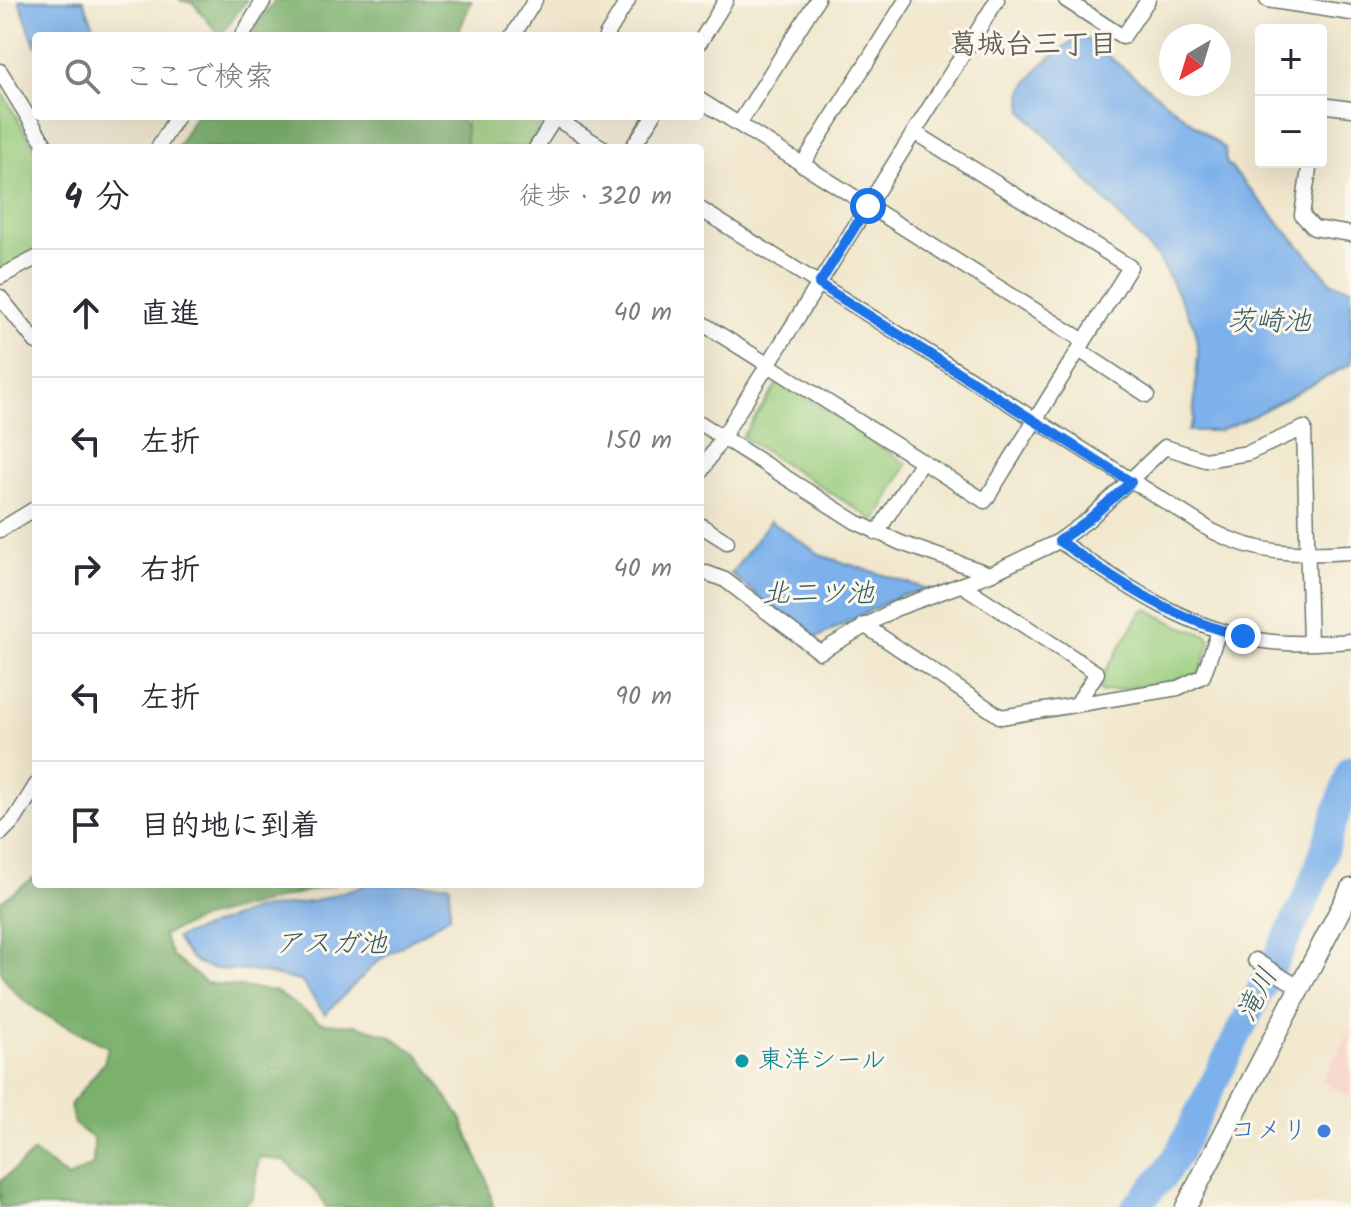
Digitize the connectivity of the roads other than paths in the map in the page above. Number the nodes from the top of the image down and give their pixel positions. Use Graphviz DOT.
graph roads {
  1 [pos="264,0"];
  2 [pos="535,0"];
  3 [pos="628,0"];
  4 [pos="726,0"];
  5 [pos="817,0"];
  6 [pos="906,0"];
  7 [pos="997,0"];
  8 [pos="1066,0"];
  9 [pos="1148,0"];
  10 [pos="1267,0"];
  11 [pos="1293,2"];
  12 [pos="1351,13"];
  13 [pos="244,32"];
  14 [pos="515,32"];
  15 [pos="608,32"];
  16 [pos="704,36"];
  17 [pos="0,71"];
  18 [pos="704,102"];
  19 [pos="1327,106"];
  20 [pos="1351,109"];
  21 [pos="175,120"];
  22 [pos="552,120"];
  23 [pos="559,120"];
  24 [pos="650,120"];
  25 [pos="739,124"];
  26 [pos="914,132"];
  27 [pos="45,144"];
  28 [pos="160,144"];
  29 [pos="538,144"];
  30 [pos="597,144"];
  31 [pos="635,144"];
  32 [pos="802,165"];
  33 [pos="1309,168"];
  34 [pos="868,206"];
  35 [pos="704,212"];
  36 [pos="1351,234"];
  37 [pos="32,260"];
  38 [pos="0,277"];
  39 [pos="819,284"];
  40 [pos="0,297"];
  41 [pos="704,324"];
  42 [pos="32,337"];
  43 [pos="1082,346"];
  44 [pos="768,364"];
  45 [pos="1147,395"];
  46 [pos="1035,421"];
  47 [pos="704,426"];
  48 [pos="722,437"];
  49 [pos="922,461"];
  50 [pos="704,466"];
  51 [pos="1131,482"];
  52 [pos="32,510"];
  53 [pos="704,528"];
  54 [pos="0,530"];
  55 [pos="877,533"];
  56 [pos="1059,541"];
  57 [pos="727,542"];
  58 [pos="1351,552"];
  59 [pos="1308,554"];
  60 [pos="990,574"];
  61 [pos="704,575"];
  62 [pos="962,585"];
  63 [pos="864,625"];
  64 [pos="1219,631"];
  65 [pos="1351,641"];
  66 [pos="1310,643"];
  67 [pos="1076,705"];
  68 [pos="32,791"];
  69 [pos="0,834"];
  70 [pos="1351,889"];
  71 [pos="1255,960"];
  72 [pos="1294,985"];
  73 [pos="1186,1207"];
  1 -- 13 [label="street"];
  2 -- 14 [label="street"];
  3 -- 15 [label="street"];
  4 -- 16 [label="street"];
  5 -- 25 [label="street"];
  6 -- 32 [label="street"];
  7 -- 26 [label="street"];
  8 -- 9 [label="street"];
  10 -- 11 [label="street"];
  11 -- 12 [label="street"];
  17 -- 27 [label="street"];
  18 -- 25 [label="street"];
  19 -- 20 [label="street"];
  21 -- 28 [label="street"];
  22 -- 29 [label="street"];
  23 -- 30 [label="street"];
  24 -- 31 [label="street"];
  25 -- 32 [label="street"];
  26 -- 34 [label="street"];
  26 -- 43 [label="street"];
  32 -- 34 [label="street"];
  33 -- 36 [label="street"];
  34 -- 39 [label="street"];
  34 -- 43 [label="street"];
  35 -- 39 [label="street"];
  37 -- 38 [label="street"];
  39 -- 44 [label="street"];
  39 -- 46 [label="street"];
  40 -- 42 [label="street"];
  41 -- 44 [label="street"];
  43 -- 45 [label="street"];
  43 -- 46 [label="street"];
  44 -- 48 [label="street"];
  44 -- 49 [label="street"];
  46 -- 49 [label="street"];
  46 -- 51 [label="street"];
  47 -- 48 [label="street"];
  48 -- 50 [label="street"];
  48 -- 55 [label="street"];
  49 -- 55 [label="street"];
  51 -- 56 [label="street"];
  51 -- 59 [label="street"];
  51 -- 59 [label="street"];
  52 -- 54 [label="street"];
  53 -- 57 [label="street"];
  55 -- 60 [label="street"];
  56 -- 60 [label="street"];
  56 -- 64 [label="street"];
  58 -- 59 [label="street"];
  59 -- 66 [label="street"];
  60 -- 62 [label="street"];
  61 -- 63 [label="street"];
  62 -- 63 [label="street"];
  62 -- 67 [label="street"];
  63 -- 67 [label="street"];
  64 -- 66 [label="street"];
  64 -- 67 [label="street"];
  65 -- 66 [label="street"];
  68 -- 69 [label="street"];
  70 -- 72 [label="street"];
  71 -- 72 [label="street"];
  72 -- 73 [label="street"];
}
